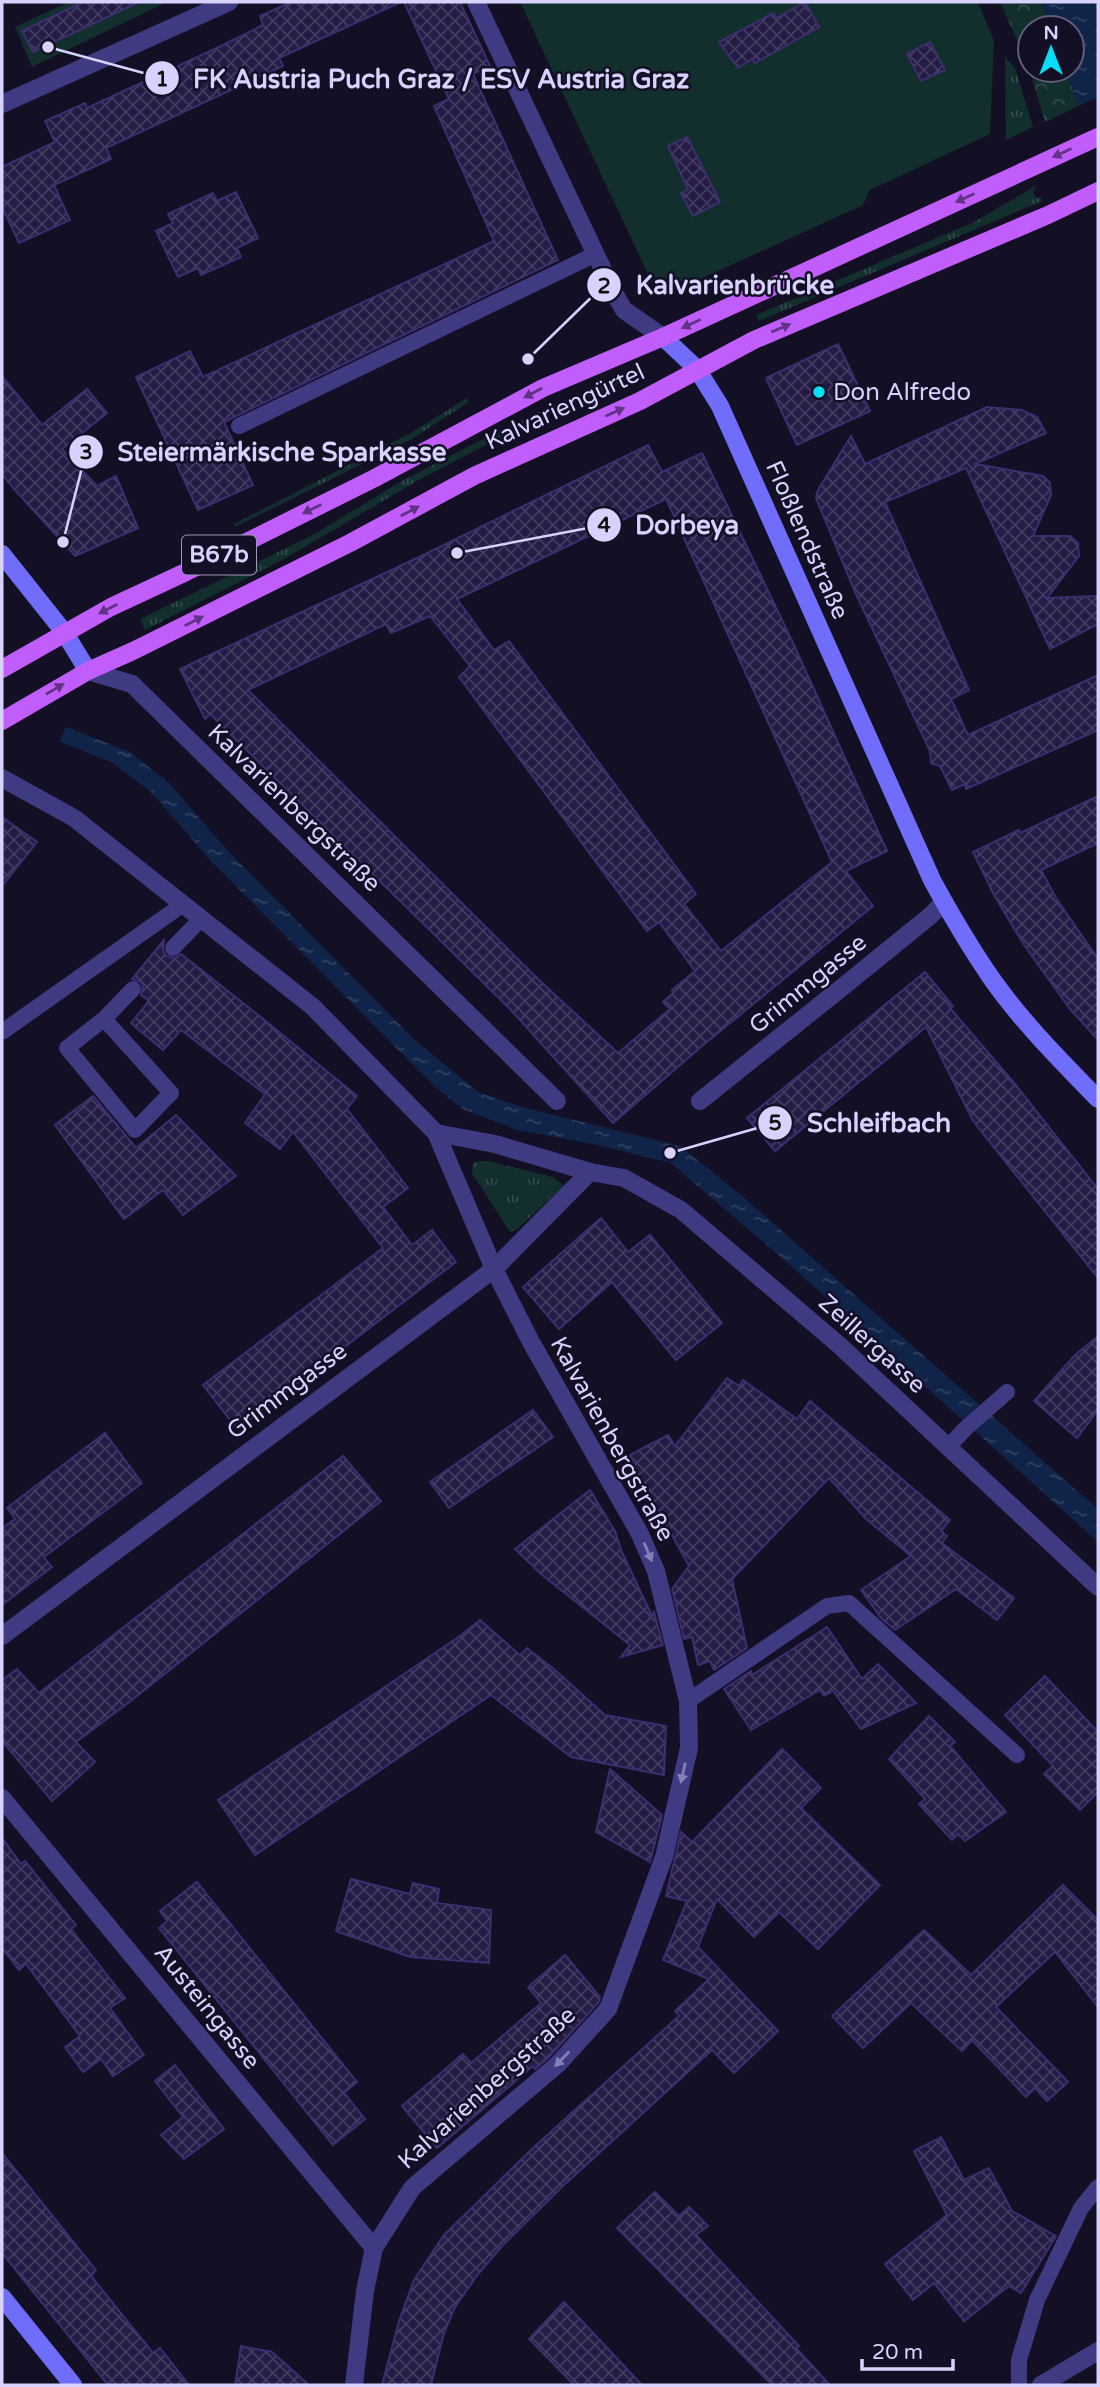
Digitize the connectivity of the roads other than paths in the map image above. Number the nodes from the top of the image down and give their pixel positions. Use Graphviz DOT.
graph roads {
  1 [pos="229,2"];
  2 [pos="476,2"];
  3 [pos="2,104"];
  4 [pos="1098,137"];
  5 [pos="1098,191"];
  6 [pos="596,254"];
  7 [pos="663,337"];
  8 [pos="697,369"];
  9 [pos="239,426"];
  10 [pos="2,554"];
  11 [pos="64,632"];
  12 [pos="2,669"];
  13 [pos="88,671"];
  14 [pos="2,721"];
  15 [pos="2,778"];
  16 [pos="944,902"];
  17 [pos="182,905"];
  18 [pos="200,920"];
  19 [pos="173,948"];
  20 [pos="133,989"];
  21 [pos="104,1019"];
  22 [pos="2,1032"];
  23 [pos="1098,1099"];
  24 [pos="557,1101"];
  25 [pos="700,1101"];
  26 [pos="436,1133"];
  27 [pos="590,1171"];
  28 [pos="494,1269"];
  29 [pos="1007,1392"];
  30 [pos="948,1447"];
  31 [pos="1098,1587"];
  32 [pos="2,1636"];
  33 [pos="688,1701"];
  34 [pos="1017,1755"];
  35 [pos="2,1798"];
  36 [pos="1098,2187"];
  37 [pos="374,2248"];
  38 [pos="2,2297"];
  39 [pos="1098,2351"];
  40 [pos="72,2385"];
  41 [pos="354,2385"];
  42 [pos="1019,2385"];
  43 [pos="1041,2385"];
  1 -- 3 [label="street"];
  2 -- 6 [label="street, Floßlendstraße"];
  4 -- 7 [label="main road, Kalvariengürtel / B67b, one-way"];
  8 -- 5 [label="main road, Kalvariengürtel / B67b, one-way"];
  6 -- 7 [label="street, Floßlendstraße"];
  6 -- 9 [label="lane"];
  7 -- 8 [label="main road, Floßlendstraße"];
  7 -- 11 [label="main road, Kalvariengürtel / B67b, one-way"];
  13 -- 8 [label="main road, Kalvariengürtel / B67b, one-way"];
  8 -- 16 [label="main road, Floßlendstraße"];
  10 -- 11 [label="main road"];
  11 -- 12 [label="main road, Kalvariengürtel / B67b"];
  11 -- 13 [label="main road"];
  14 -- 13 [label="main road, Kalvariengürtel / B67b, one-way"];
  13 -- 24 [label="street, Kalvarienbergstraße"];
  15 -- 17 [label="street, Kalvarienbergstraße"];
  16 -- 23 [label="main road, Floßlendstraße"];
  16 -- 25 [label="street, Grimmgasse"];
  17 -- 18 [label="street, Kalvarienbergstraße"];
  17 -- 22 [label="lane"];
  18 -- 19 [label="lane"];
  18 -- 26 [label="street, Kalvarienbergstraße"];
  20 -- 21 [label="lane"];
  21 -- 21 [label="lane"];
  26 -- 27 [label="street"];
  26 -- 28 [label="street, Kalvarienbergstraße"];
  27 -- 28 [label="street, Grimmgasse"];
  27 -- 30 [label="street, Zeillergasse"];
  28 -- 32 [label="street, Grimmgasse"];
  28 -- 33 [label="street, Kalvarienbergstraße, one-way"];
  29 -- 30 [label="lane"];
  30 -- 31 [label="street, Zeillergasse"];
  33 -- 34 [label="lane"];
  33 -- 37 [label="street, Kalvarienbergstraße, one-way"];
  35 -- 37 [label="street, Austeingasse"];
  36 -- 42 [label="lane"];
  37 -- 41 [label="street, Kalvarienbergstraße"];
  38 -- 40 [label="main road"];
  39 -- 43 [label="street"];
}
